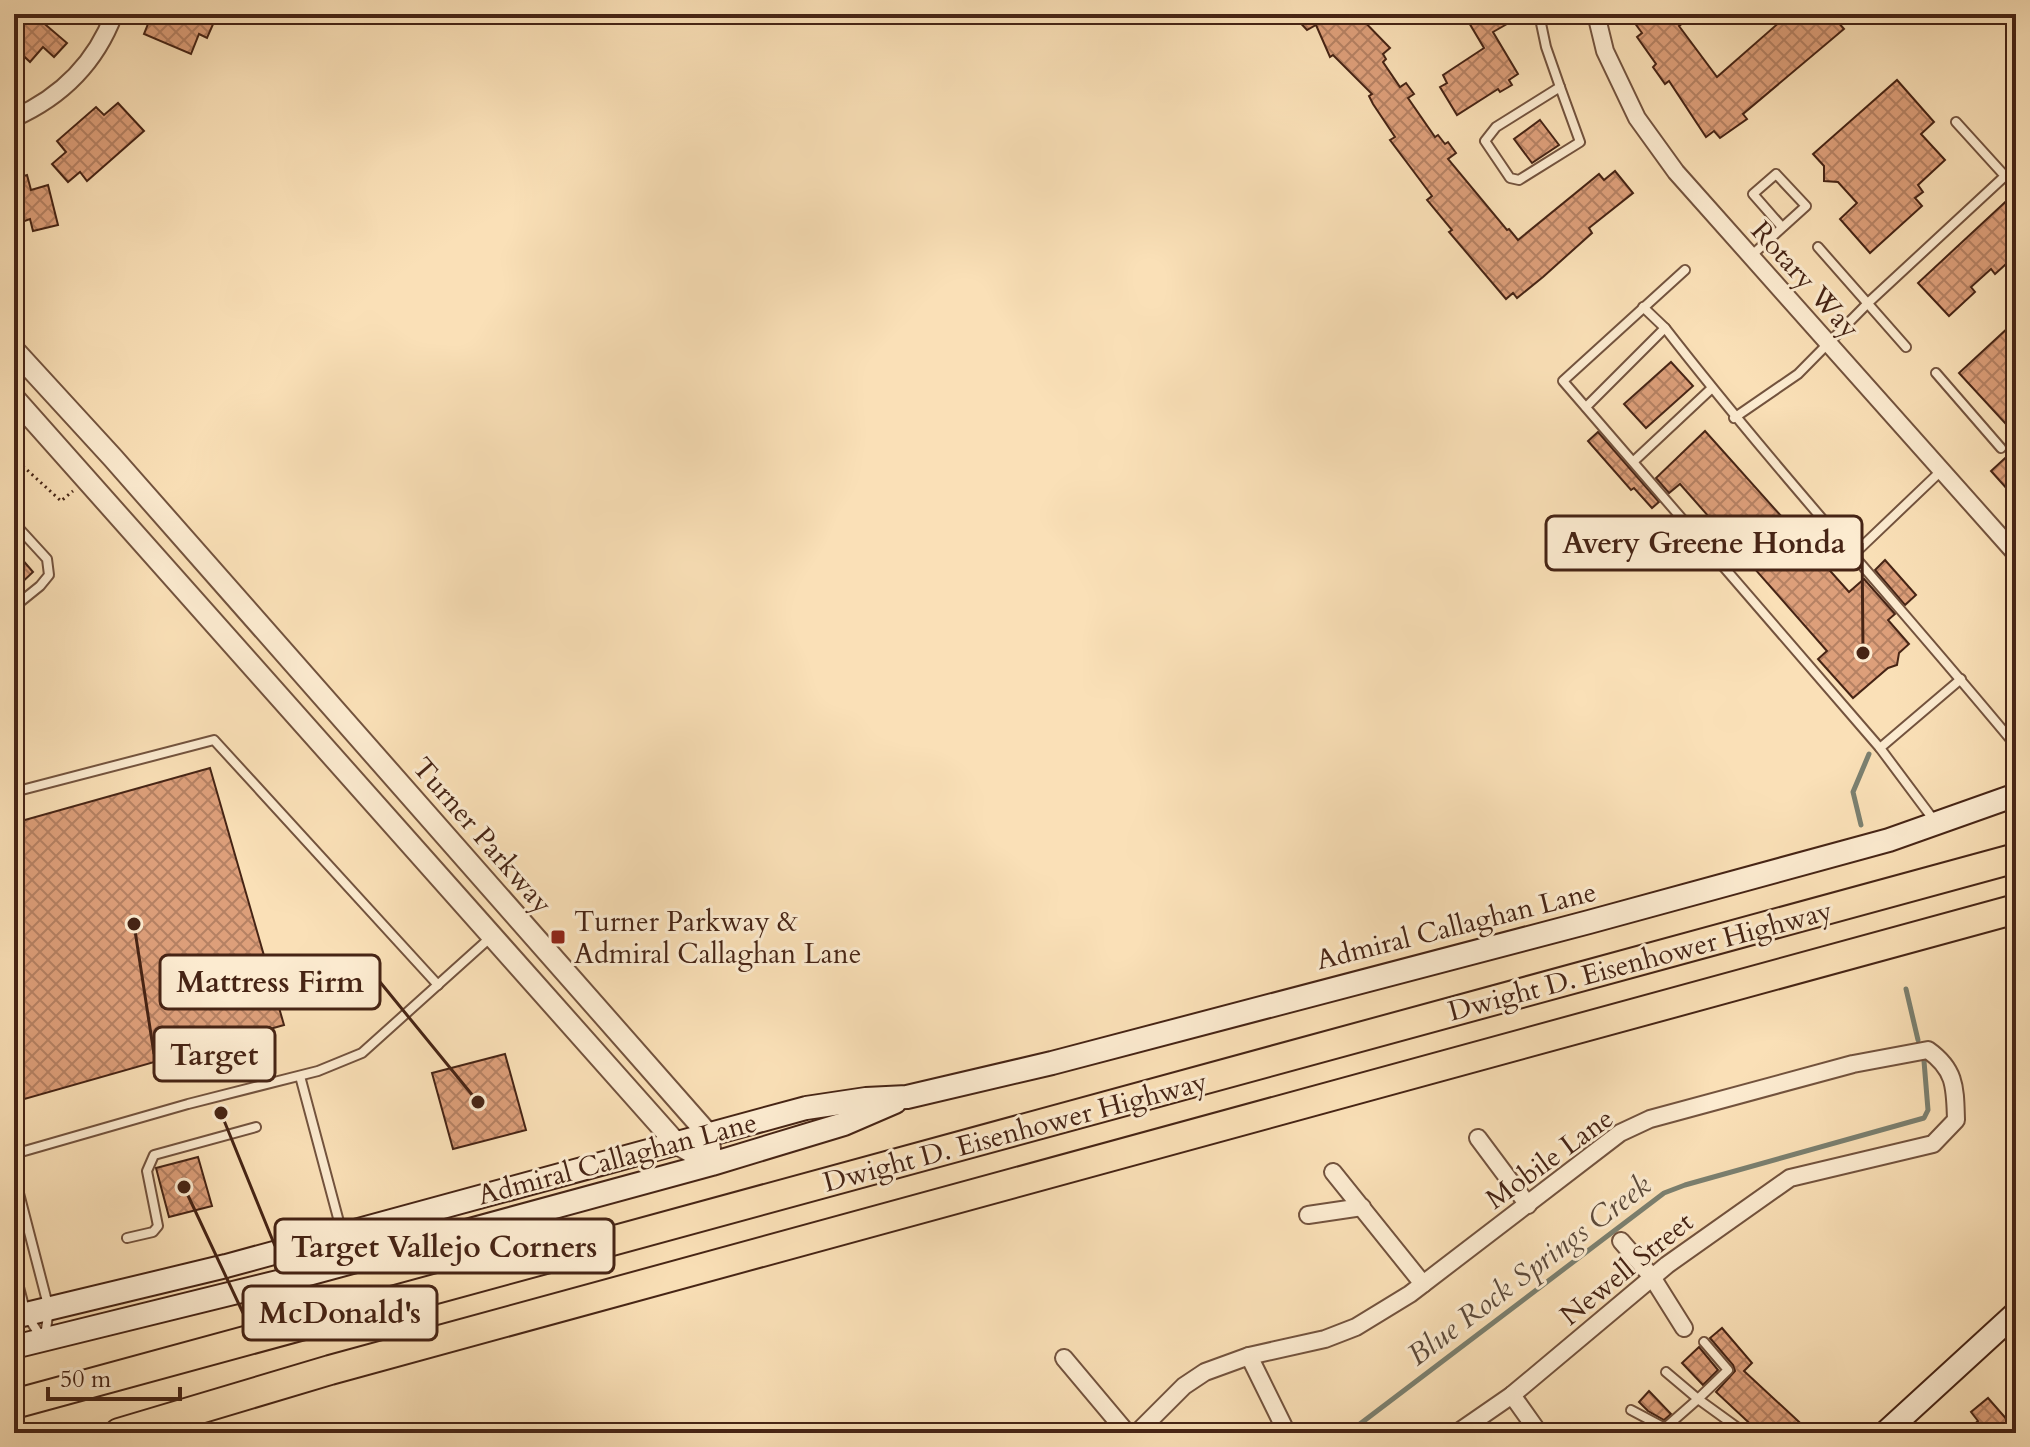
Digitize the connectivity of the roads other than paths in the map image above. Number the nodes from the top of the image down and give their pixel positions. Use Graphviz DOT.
graph roads {
  1 [pos="114,14"];
  2 [pos="1539,14"];
  3 [pos="1596,14"];
  4 [pos="1560,87"];
  5 [pos="14,118"];
  6 [pos="1956,122"];
  7 [pos="1782,227"];
  8 [pos="1818,247"];
  9 [pos="1751,256"];
  10 [pos="1685,270"];
  11 [pos="1869,302"];
  12 [pos="1643,307"];
  13 [pos="1665,328"];
  14 [pos="1828,343"];
  15 [pos="1906,347"];
  16 [pos="14,350"];
  17 [pos="1936,373"];
  18 [pos="1712,388"];
  19 [pos="14,398"];
  20 [pos="1586,407"];
  21 [pos="1734,418"];
  22 [pos="2001,448"];
  23 [pos="1634,461"];
  24 [pos="1942,470"];
  25 [pos="14,523"];
  26 [pos="1854,554"];
  27 [pos="2016,554"];
  28 [pos="14,607"];
  29 [pos="1961,679"];
  30 [pos="2016,746"];
  31 [pos="1880,748"];
  32 [pos="14,792"];
  33 [pos="2016,795"];
  34 [pos="1936,823"];
  35 [pos="2016,858"];
  36 [pos="2016,909"];
  37 [pos="492,936"];
  38 [pos="438,985"];
  39 [pos="300,1076"];
  40 [pos="907,1097"];
  41 [pos="256,1127"];
  42 [pos="708,1134"];
  43 [pos="1478,1138"];
  44 [pos="676,1143"];
  45 [pos="14,1154"];
  46 [pos="712,1164"];
  47 [pos="1839,1165"];
  48 [pos="1333,1172"];
  49 [pos="14,1174"];
  50 [pos="1528,1205"];
  51 [pos="1362,1207"];
  52 [pos="1308,1215"];
  53 [pos="342,1234"];
  54 [pos="127,1238"];
  55 [pos="1621,1241"];
  56 [pos="14,1268"];
  57 [pos="1652,1277"];
  58 [pos="1423,1284"];
  59 [pos="49,1309"];
  60 [pos="2016,1313"];
  61 [pos="20,1315"];
  62 [pos="1684,1328"];
  63 [pos="44,1341"];
  64 [pos="1704,1342"];
  65 [pos="14,1347"];
  66 [pos="1249,1356"];
  67 [pos="1064,1358"];
  68 [pos="1666,1372"];
  69 [pos="1512,1395"];
  70 [pos="1698,1399"];
  71 [pos="14,1404"];
  72 [pos="1631,1410"];
  73 [pos="1890,1432"];
  74 [pos="119,1433"];
  75 [pos="942,1433"];
  76 [pos="971,1433"];
  77 [pos="1127,1433"];
  78 [pos="1137,1433"];
  79 [pos="1287,1433"];
  80 [pos="1457,1433"];
  81 [pos="1539,1433"];
  82 [pos="1745,1433"];
  1 -- 5 [label="street"];
  2 -- 4 [label="lane"];
  3 -- 9 [label="street, Rotary Way"];
  4 -- 4 [label="lane"];
  6 -- 11 [label="lane"];
  7 -- 7 [label="lane"];
  7 -- 9 [label="lane"];
  8 -- 11 [label="lane"];
  9 -- 14 [label="street, Rotary Way"];
  10 -- 12 [label="lane"];
  11 -- 14 [label="lane"];
  11 -- 15 [label="lane"];
  12 -- 13 [label="lane"];
  12 -- 20 [label="lane"];
  13 -- 18 [label="lane"];
  13 -- 20 [label="lane"];
  14 -- 21 [label="lane"];
  14 -- 24 [label="street, Rotary Way"];
  16 -- 42 [label="street, Turner Parkway"];
  17 -- 22 [label="lane"];
  18 -- 21 [label="lane"];
  18 -- 23 [label="lane"];
  19 -- 37 [label="street"];
  20 -- 23 [label="lane"];
  21 -- 26 [label="lane"];
  23 -- 31 [label="lane"];
  24 -- 26 [label="lane"];
  24 -- 27 [label="street, Rotary Way"];
  25 -- 28 [label="lane"];
  26 -- 29 [label="lane"];
  29 -- 30 [label="lane"];
  29 -- 31 [label="lane"];
  31 -- 34 [label="lane"];
  32 -- 38 [label="lane"];
  33 -- 34 [label="main road, Admiral Callaghan Lane"];
  34 -- 40 [label="main road, Admiral Callaghan Lane"];
  35 -- 71 [label="highway, Dwight D. Eisenhower Highway"];
  36 -- 74 [label="highway, Dwight D. Eisenhower Highway"];
  37 -- 38 [label="lane"];
  37 -- 44 [label="street"];
  38 -- 39 [label="lane"];
  39 -- 45 [label="lane"];
  39 -- 53 [label="lane"];
  40 -- 42 [label="main road, Admiral Callaghan Lane"];
  40 -- 46 [label="main road, Admiral Callaghan Lane"];
  41 -- 54 [label="lane"];
  42 -- 44 [label="main road, Admiral Callaghan Lane"];
  42 -- 46 [label="street"];
  43 -- 50 [label="street"];
  44 -- 46 [label="street"];
  44 -- 53 [label="main road, Admiral Callaghan Lane"];
  46 -- 63 [label="main road, Admiral Callaghan Lane"];
  47 -- 50 [label="street, Mobile Lane"];
  47 -- 57 [label="street, Newell Street"];
  48 -- 51 [label="street"];
  49 -- 59 [label="lane"];
  50 -- 58 [label="street, Mobile Lane"];
  51 -- 52 [label="street"];
  51 -- 58 [label="street"];
  53 -- 59 [label="main road, Admiral Callaghan Lane"];
  55 -- 57 [label="street"];
  56 -- 61 [label="lane"];
  57 -- 62 [label="street"];
  57 -- 69 [label="street, Newell Street"];
  58 -- 66 [label="street, Mobile Lane"];
  59 -- 61 [label="main road, Admiral Callaghan Lane"];
  59 -- 63 [label="lane"];
  60 -- 73 [label="main road"];
  61 -- 63 [label="lane"];
  63 -- 65 [label="main road, Admiral Callaghan Lane"];
  64 -- 70 [label="lane"];
  66 -- 78 [label="street, Mobile Lane"];
  66 -- 79 [label="street"];
  67 -- 77 [label="street"];
  68 -- 70 [label="lane"];
  69 -- 80 [label="street, Newell Street"];
  69 -- 81 [label="street"];
  70 -- 72 [label="lane"];
  70 -- 82 [label="lane"];
  75 -- 76 [label="street"];
}
